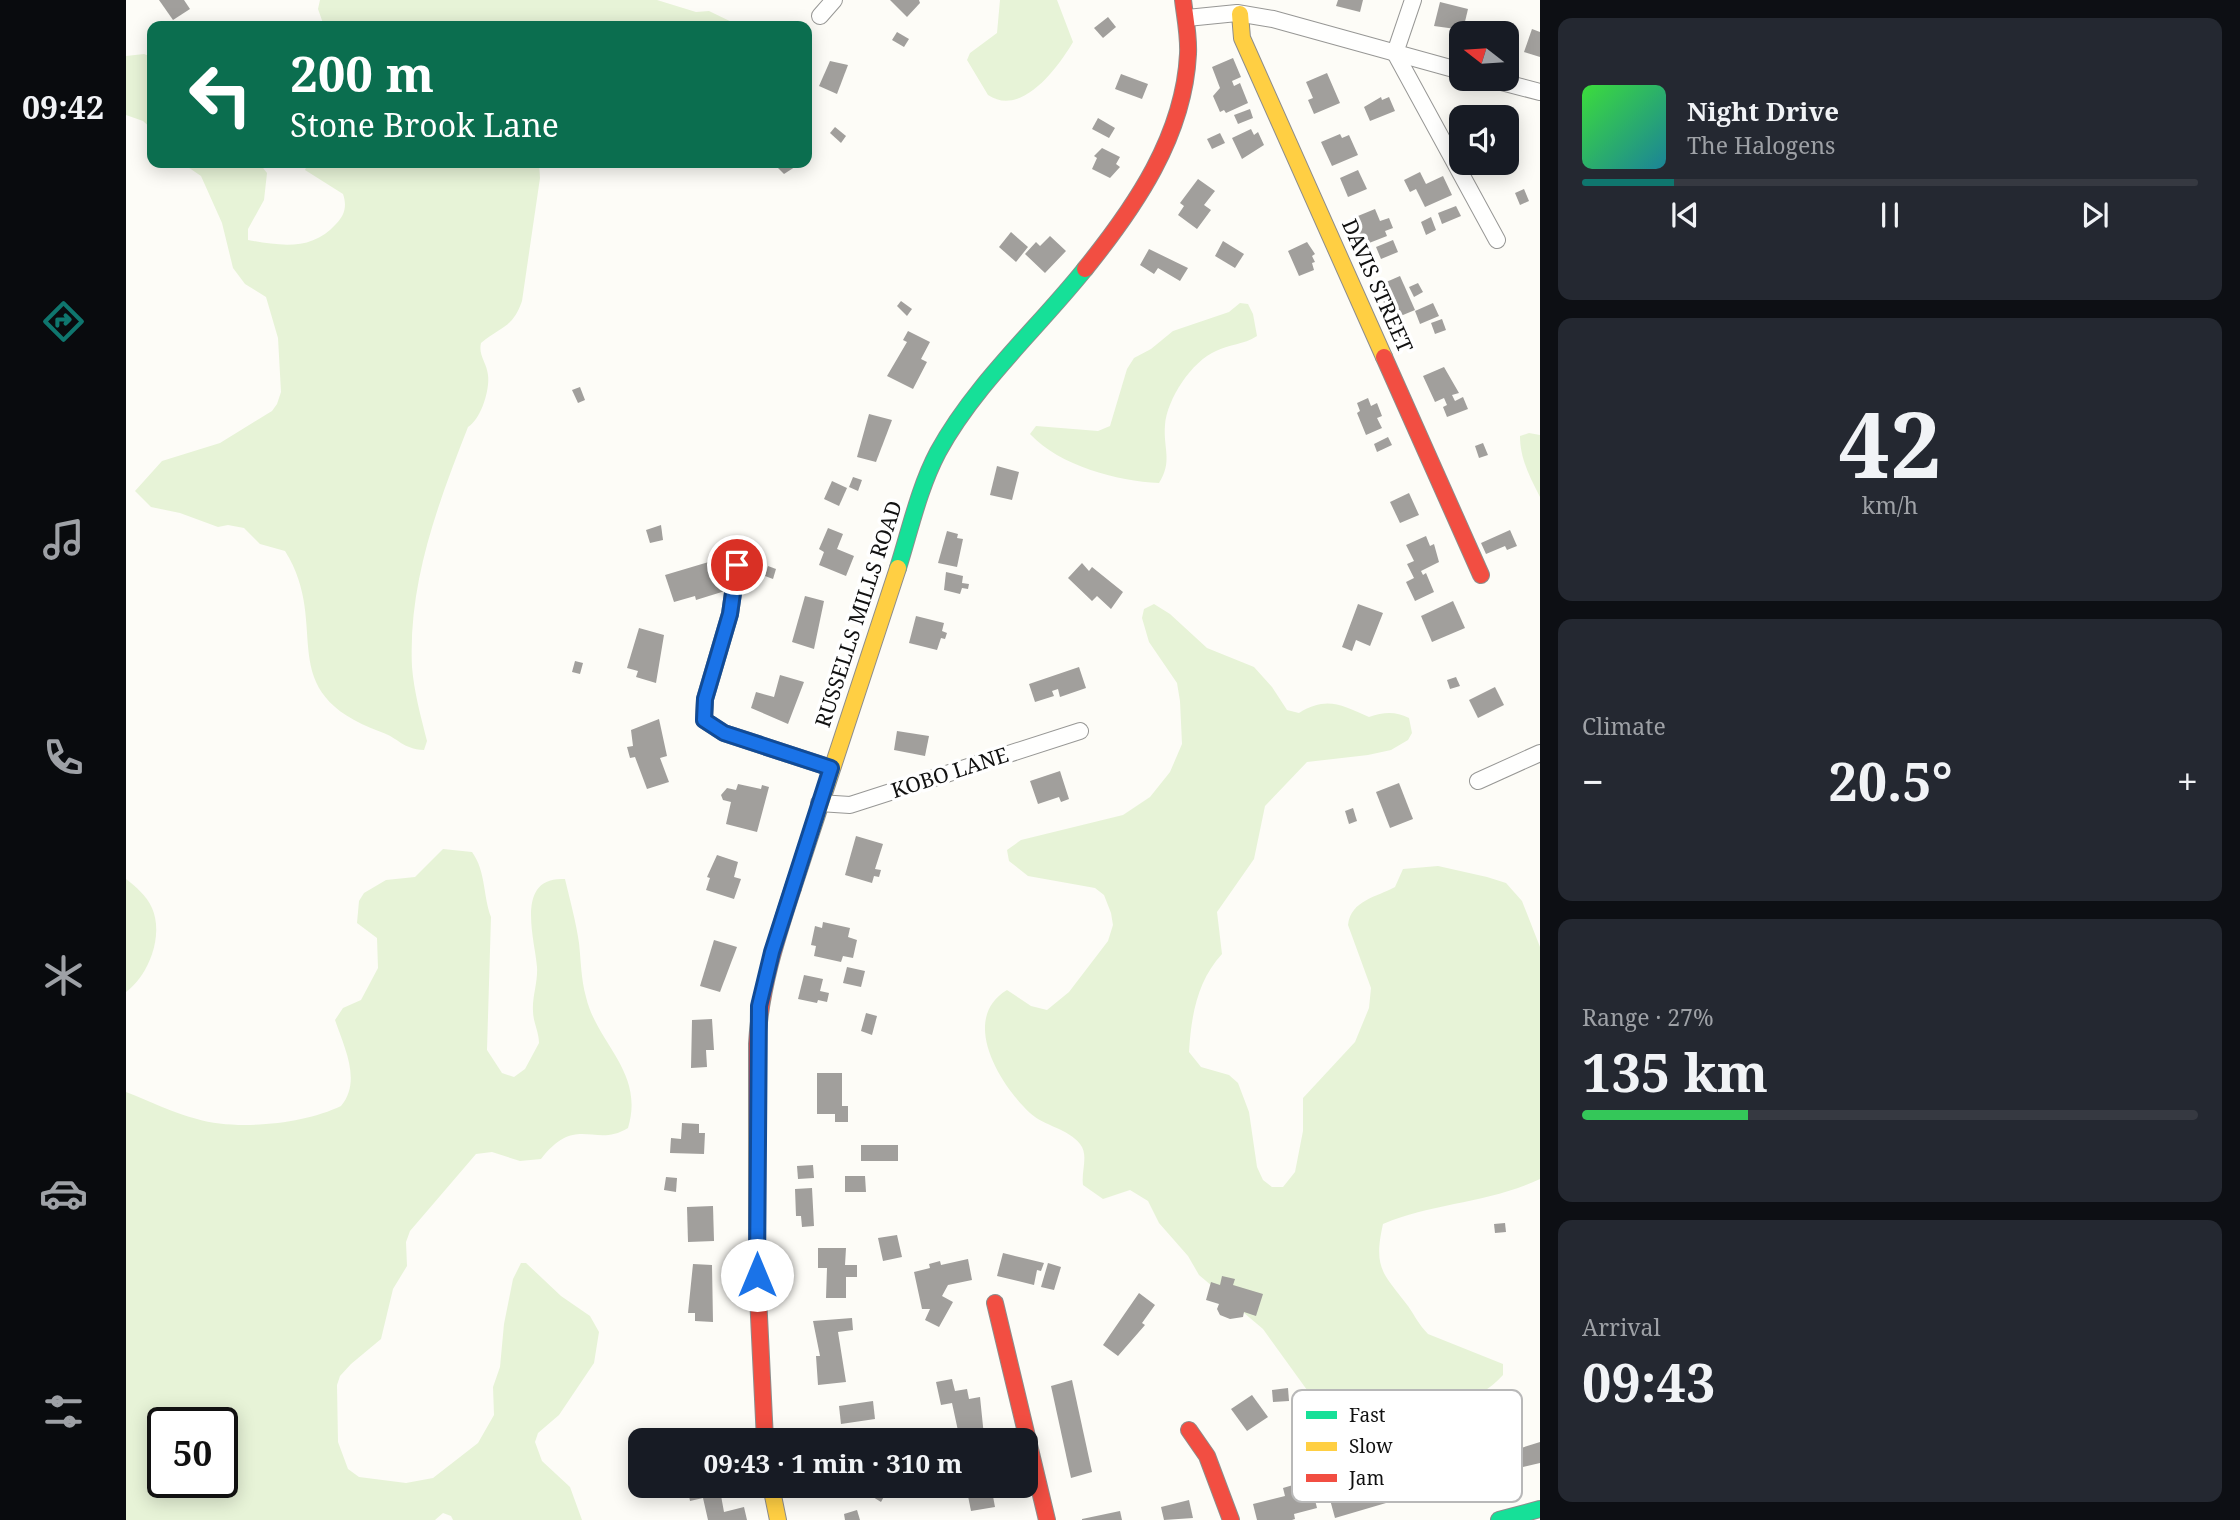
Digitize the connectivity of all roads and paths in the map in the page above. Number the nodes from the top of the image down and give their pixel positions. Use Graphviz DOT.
graph roads {
  1 [pos="834,0"];
  2 [pos="1183,0"];
  3 [pos="1413,0"];
  4 [pos="1240,14"];
  5 [pos="820,16"];
  6 [pos="1187,18"];
  7 [pos="1395,53"];
  8 [pos="1449,68"];
  9 [pos="1519,87"];
  10 [pos="1540,92"];
  11 [pos="1497,240"];
  12 [pos="737,565"];
  13 [pos="1481,575"];
  14 [pos="1080,731"];
  15 [pos="1540,753"];
  16 [pos="831,768"];
  17 [pos="1478,781"];
  18 [pos="819,803"];
  19 [pos="995,1303"];
  20 [pos="764,1428"];
  21 [pos="1189,1430"];
  22 [pos="773,1498"];
  23 [pos="1540,1509"];
  24 [pos="778,1520"];
  25 [pos="1047,1520"];
  26 [pos="1231,1520"];
  27 [pos="1499,1520"];
  1 -- 5 [label="street"];
  2 -- 6 [label="main road, RUSSELLS MILLS ROAD"];
  3 -- 7 [label="street"];
  4 -- 6 [label="street"];
  4 -- 7 [label="street"];
  4 -- 13 [label="main road, DAVIS STREET"];
  6 -- 16 [label="main road, RUSSELLS MILLS ROAD"];
  7 -- 8 [label="street"];
  7 -- 11 [label="street"];
  9 -- 10 [label="street"];
  12 -- 16 [label="main road"];
  14 -- 18 [label="street, KOBO LANE"];
  15 -- 17 [label="street"];
  16 -- 18 [label="main road, RUSSELLS MILLS ROAD"];
  18 -- 20 [label="main road, RUSSELLS MILLS ROAD"];
  19 -- 25 [label="main road"];
  21 -- 26 [label="main road"];
  22 -- 24 [label="main road"];
  23 -- 27 [label="main road"];
}
